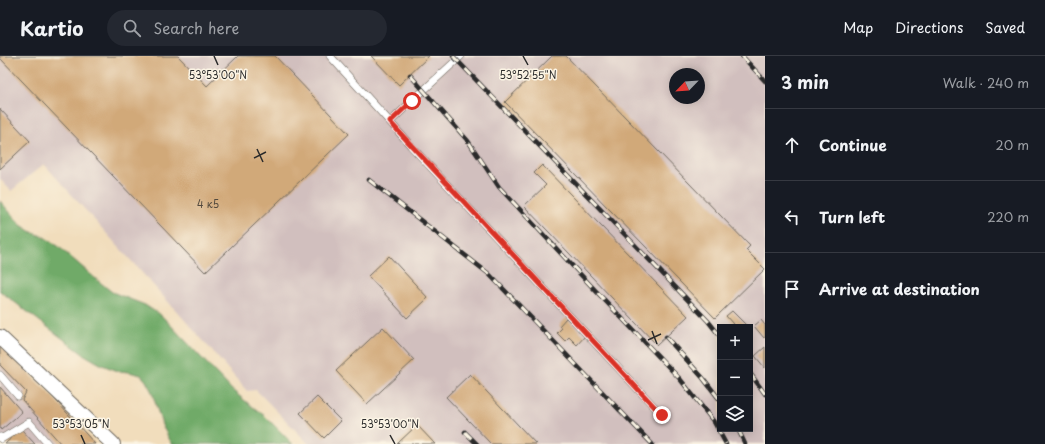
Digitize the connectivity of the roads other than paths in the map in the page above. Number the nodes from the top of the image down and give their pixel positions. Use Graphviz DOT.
graph roads {
  1 [pos="330,56"];
  2 [pos="461,56"];
  3 [pos="390,122"];
  4 [pos="0,337"];
  5 [pos="0,375"];
  6 [pos="18,396"];
  7 [pos="662,415"];
  8 [pos="0,439"];
  9 [pos="48,444"];
  10 [pos="113,444"];
  1 -- 3 [label="lane"];
  2 -- 3 [label="lane"];
  3 -- 7 [label="lane"];
  4 -- 10 [label="street"];
  5 -- 6 [label="lane"];
  8 -- 9 [label="lane"];
}
